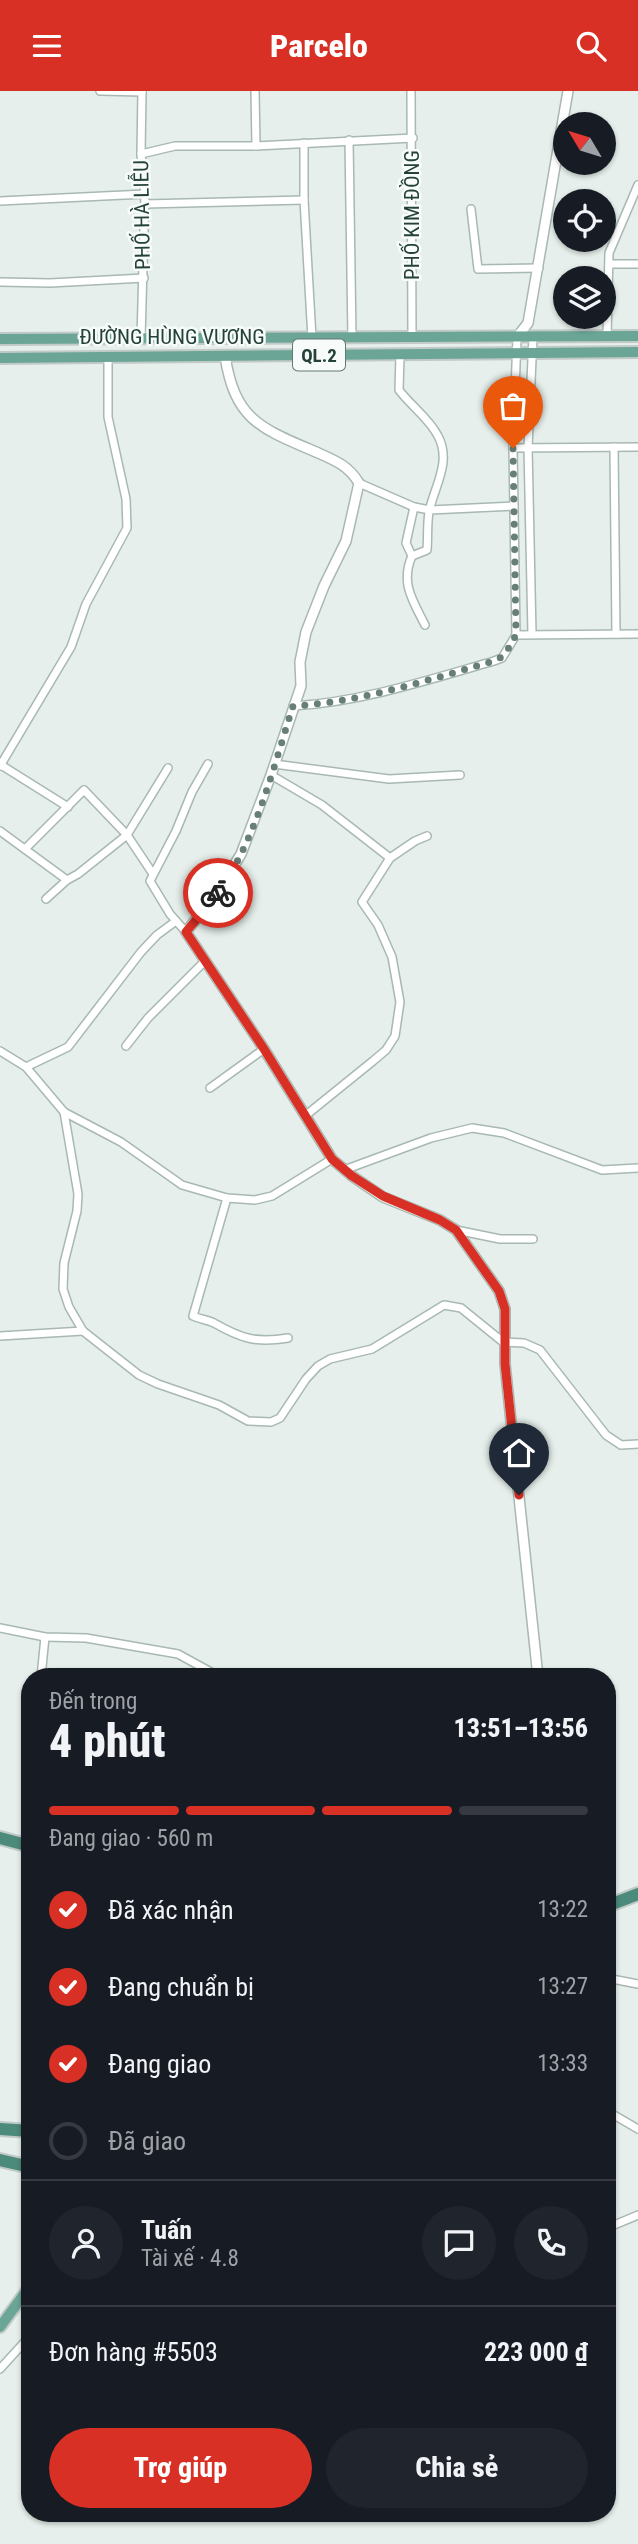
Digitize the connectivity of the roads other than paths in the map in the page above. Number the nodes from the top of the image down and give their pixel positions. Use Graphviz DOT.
graph roads {
  1 [pos="100,91"];
  2 [pos="255,91"];
  3 [pos="411,91"];
  4 [pos="568,91"];
  5 [pos="142,92"];
  6 [pos="412,138"];
  7 [pos="349,140"];
  8 [pos="304,143"];
  9 [pos="256,146"];
  10 [pos="141,154"];
  11 [pos="638,184"];
  12 [pos="145,194"];
  13 [pos="304,200"];
  14 [pos="0,201"];
  15 [pos="145,204"];
  16 [pos="471,209"];
  17 [pos="609,264"];
  18 [pos="638,264"];
  19 [pos="539,268"];
  20 [pos="144,278"];
  21 [pos="0,282"];
  22 [pos="528,323"];
  23 [pos="638,336"];
  24 [pos="517,337"];
  25 [pos="533,337"];
  26 [pos="607,337"];
  27 [pos="312,338"];
  28 [pos="352,338"];
  29 [pos="412,338"];
  30 [pos="0,339"];
  31 [pos="49,339"];
  32 [pos="141,339"];
  33 [pos="638,352"];
  34 [pos="516,353"];
  35 [pos="532,353"];
  36 [pos="225,355"];
  37 [pos="400,355"];
  38 [pos="107,356"];
  39 [pos="49,357"];
  40 [pos="0,358"];
  41 [pos="528,447"];
  42 [pos="614,447"];
  43 [pos="638,447"];
  44 [pos="513,448"];
  45 [pos="359,483"];
  46 [pos="514,506"];
  47 [pos="414,507"];
  48 [pos="429,510"];
  49 [pos="412,556"];
  50 [pos="425,625"];
  51 [pos="532,634"];
  52 [pos="616,634"];
  53 [pos="638,634"];
  54 [pos="516,635"];
  55 [pos="293,706"];
  56 [pos="1,763"];
  57 [pos="208,764"];
  58 [pos="274,764"];
  59 [pos="168,768"];
  60 [pos="271,775"];
  61 [pos="460,775"];
  62 [pos="68,807"];
  63 [pos="0,831"];
  64 [pos="127,835"];
  65 [pos="427,836"];
  66 [pos="25,849"];
  67 [pos="390,858"];
  68 [pos="153,874"];
  69 [pos="67,880"];
  70 [pos="46,899"];
  71 [pos="176,921"];
  72 [pos="186,932"];
  73 [pos="205,961"];
  74 [pos="125,1046"];
  75 [pos="264,1049"];
  76 [pos="0,1051"];
  77 [pos="26,1067"];
  78 [pos="210,1088"];
  79 [pos="64,1112"];
  80 [pos="305,1116"];
  81 [pos="332,1159"];
  82 [pos="638,1167"];
  83 [pos="344,1170"];
  84 [pos="227,1198"];
  85 [pos="456,1230"];
  86 [pos="533,1238"];
  87 [pos="83,1331"];
  88 [pos="0,1336"];
  89 [pos="288,1338"];
  90 [pos="503,1342"];
  91 [pos="638,1444"];
  92 [pos="0,1628"];
  93 [pos="45,1637"];
  94 [pos="42,1668"];
  95 [pos="204,1668"];
  96 [pos="537,1668"];
  97 [pos="0,1838"];
  98 [pos="21,1844"];
  99 [pos="638,1894"];
  100 [pos="616,1903"];
  101 [pos="616,1980"];
  102 [pos="638,1984"];
  103 [pos="616,2117"];
  104 [pos="0,2129"];
  105 [pos="638,2129"];
  106 [pos="21,2130"];
  107 [pos="0,2160"];
  108 [pos="21,2165"];
  109 [pos="638,2215"];
  110 [pos="616,2224"];
  111 [pos="21,2298"];
  112 [pos="0,2326"];
  113 [pos="21,2346"];
  114 [pos="0,2369"];
  1 -- 5 [label="street"];
  2 -- 9 [label="street"];
  3 -- 6 [label="street, PHỐ KIM ĐỒNG"];
  4 -- 19 [label="street"];
  5 -- 10 [label="street, PHỐ HÀ LIỄU"];
  6 -- 7 [label="street"];
  6 -- 29 [label="street, PHỐ KIM ĐỒNG"];
  7 -- 8 [label="street"];
  7 -- 28 [label="street"];
  8 -- 9 [label="street"];
  8 -- 13 [label="street"];
  9 -- 10 [label="street"];
  10 -- 12 [label="street, PHỐ HÀ LIỄU"];
  11 -- 17 [label="street"];
  12 -- 14 [label="street"];
  12 -- 15 [label="street, PHỐ HÀ LIỄU"];
  13 -- 15 [label="street"];
  13 -- 27 [label="street"];
  15 -- 20 [label="street, PHỐ HÀ LIỄU"];
  16 -- 19 [label="street"];
  17 -- 18 [label="street"];
  17 -- 26 [label="street"];
  19 -- 22 [label="street"];
  20 -- 21 [label="street"];
  20 -- 32 [label="street, PHỐ HÀ LIỄU"];
  22 -- 24 [label="street"];
  22 -- 25 [label="street"];
  23 -- 26 [label="main road, ĐƯỜNG HÙNG VƯƠNG / QL.2"];
  24 -- 25 [label="main road, ĐƯỜNG HÙNG VƯƠNG / QL.2"];
  24 -- 29 [label="main road, ĐƯỜNG HÙNG VƯƠNG / QL.2"];
  24 -- 34 [label="street"];
  25 -- 26 [label="main road, ĐƯỜNG HÙNG VƯƠNG / QL.2"];
  25 -- 35 [label="street"];
  27 -- 28 [label="main road, ĐƯỜNG HÙNG VƯƠNG / QL.2"];
  27 -- 32 [label="main road, ĐƯỜNG HÙNG VƯƠNG / QL.2"];
  28 -- 29 [label="main road, ĐƯỜNG HÙNG VƯƠNG / QL.2"];
  30 -- 31 [label="main road, ĐƯỜNG HÙNG VƯƠNG / QL.2"];
  31 -- 32 [label="main road, ĐƯỜNG HÙNG VƯƠNG / QL.2"];
  31 -- 39 [label="main road"];
  33 -- 35 [label="main road, ĐƯỜNG HÙNG VƯƠNG / QL.2"];
  34 -- 35 [label="main road, ĐƯỜNG HÙNG VƯƠNG / QL.2"];
  34 -- 37 [label="main road, ĐƯỜNG HÙNG VƯƠNG / QL.2"];
  34 -- 44 [label="street"];
  35 -- 41 [label="street"];
  36 -- 37 [label="main road, ĐƯỜNG HÙNG VƯƠNG / QL.2"];
  36 -- 38 [label="main road, ĐƯỜNG HÙNG VƯƠNG / QL.2"];
  36 -- 45 [label="street"];
  37 -- 48 [label="street"];
  38 -- 39 [label="main road, ĐƯỜNG HÙNG VƯƠNG / QL.2"];
  38 -- 56 [label="street"];
  39 -- 40 [label="main road, ĐƯỜNG HÙNG VƯƠNG / QL.2"];
  41 -- 42 [label="street"];
  41 -- 44 [label="street"];
  41 -- 51 [label="street"];
  42 -- 43 [label="street"];
  42 -- 52 [label="street"];
  44 -- 46 [label="street"];
  45 -- 47 [label="street"];
  45 -- 55 [label="street"];
  46 -- 48 [label="street"];
  46 -- 54 [label="street"];
  47 -- 48 [label="street"];
  47 -- 49 [label="street"];
  48 -- 49 [label="street"];
  49 -- 50 [label="street"];
  51 -- 52 [label="street"];
  51 -- 54 [label="street"];
  52 -- 53 [label="street"];
  54 -- 55 [label="street"];
  55 -- 58 [label="street"];
  56 -- 62 [label="street"];
  57 -- 68 [label="street"];
  58 -- 60 [label="street"];
  58 -- 61 [label="street"];
  59 -- 64 [label="street"];
  60 -- 67 [label="street"];
  60 -- 72 [label="street"];
  62 -- 64 [label="street"];
  62 -- 66 [label="street"];
  63 -- 66 [label="street"];
  64 -- 68 [label="street"];
  64 -- 69 [label="street"];
  65 -- 67 [label="street"];
  66 -- 69 [label="street"];
  67 -- 80 [label="street"];
  68 -- 71 [label="street"];
  69 -- 70 [label="street"];
  71 -- 72 [label="street"];
  71 -- 77 [label="street"];
  72 -- 73 [label="street"];
  73 -- 74 [label="street"];
  73 -- 75 [label="street"];
  75 -- 78 [label="street"];
  75 -- 80 [label="street"];
  76 -- 77 [label="street"];
  77 -- 79 [label="street"];
  79 -- 84 [label="street"];
  79 -- 87 [label="street"];
  80 -- 81 [label="street"];
  81 -- 83 [label="street"];
  81 -- 84 [label="street"];
  82 -- 83 [label="street"];
  83 -- 85 [label="street"];
  84 -- 89 [label="street"];
  85 -- 86 [label="street"];
  85 -- 90 [label="street"];
  87 -- 88 [label="street"];
  87 -- 90 [label="street"];
  90 -- 91 [label="street"];
  90 -- 96 [label="street"];
  92 -- 93 [label="street"];
  93 -- 94 [label="street"];
  93 -- 95 [label="street"];
  97 -- 98 [label="highway"];
  99 -- 100 [label="highway"];
  101 -- 102 [label="street"];
  103 -- 105 [label="street"];
  104 -- 106 [label="highway"];
  107 -- 108 [label="highway"];
  109 -- 110 [label="street"];
  111 -- 112 [label="main road"];
  113 -- 114 [label="street"];
}
